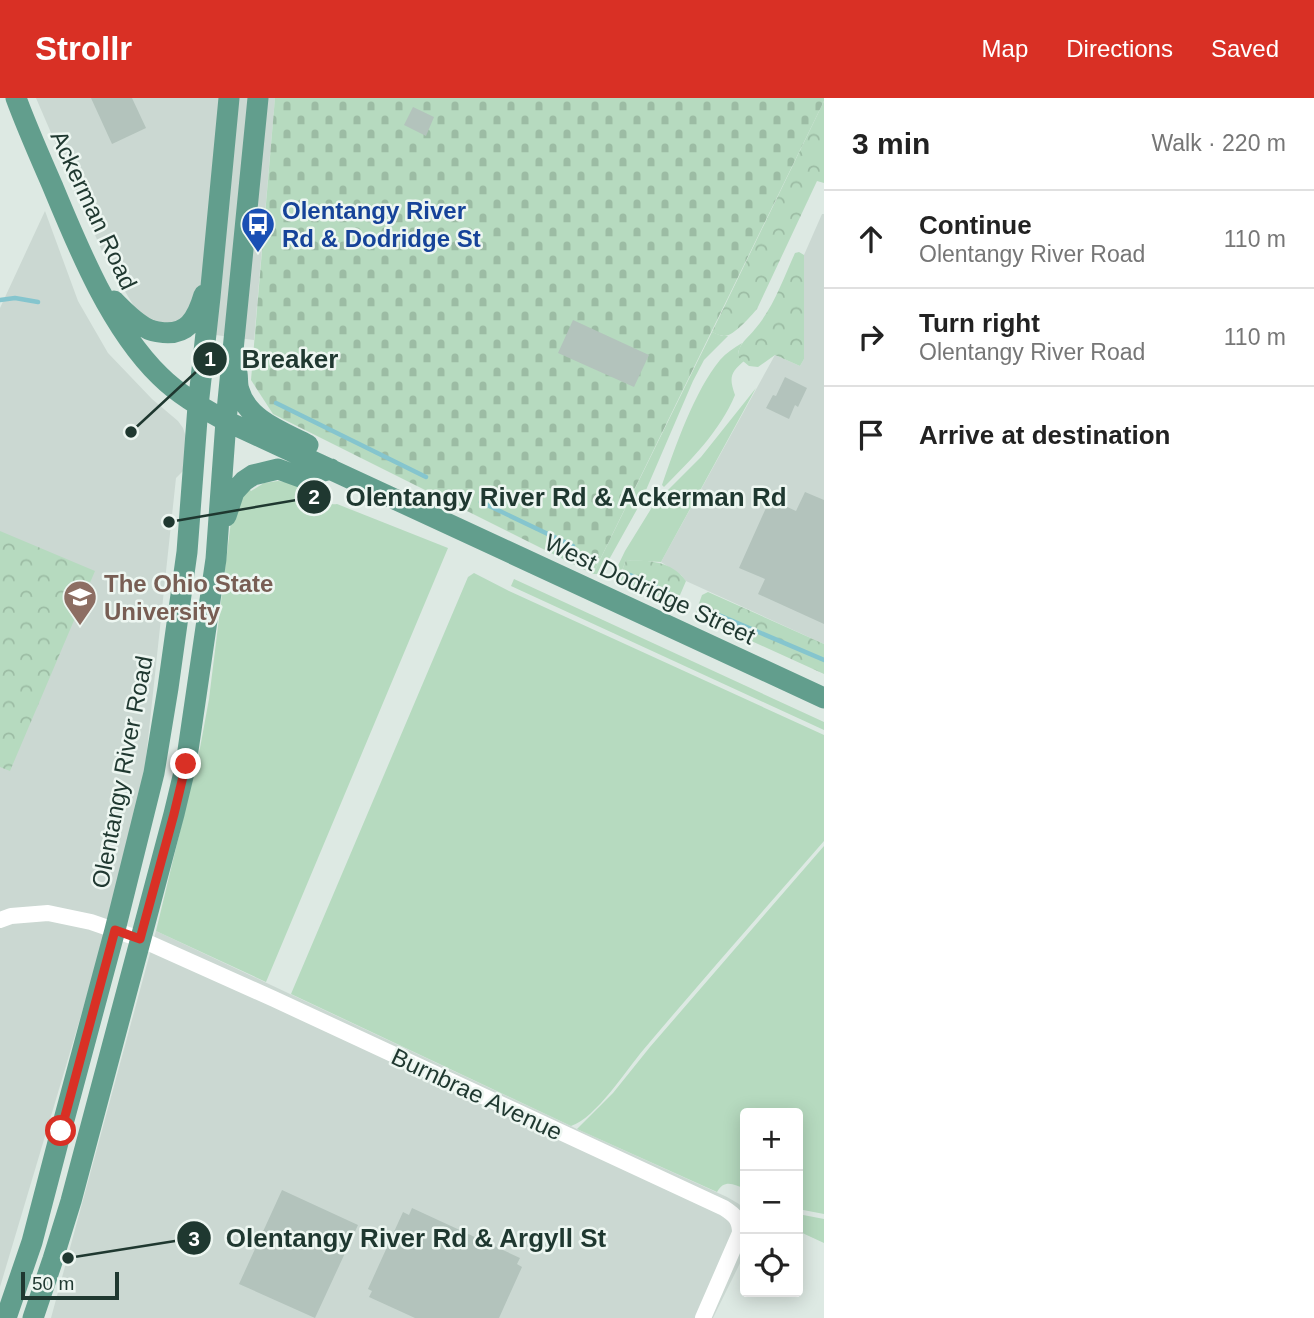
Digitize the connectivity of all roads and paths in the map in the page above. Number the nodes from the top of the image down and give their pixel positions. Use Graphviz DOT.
graph roads {
  1 [pos="16,98"];
  2 [pos="229,98"];
  3 [pos="258,98"];
  4 [pos="213,266"];
  5 [pos="97,285"];
  6 [pos="233,349"];
  7 [pos="198,406"];
  8 [pos="226,421"];
  9 [pos="331,469"];
  10 [pos="376,491"];
  11 [pos="216,559"];
  12 [pos="824,698"];
  13 [pos="0,920"];
  14 [pos="115,930"];
  15 [pos="140,939"];
  16 [pos="6,1318"];
  17 [pos="33,1318"];
  18 [pos="703,1318"];
  1 -- 5 [label="main road, Ackerman Road"];
  2 -- 4 [label="main road, Olentangy River Road"];
  3 -- 6 [label="main road"];
  4 -- 5 [label="main road"];
  4 -- 7 [label="main road, Olentangy River Road"];
  5 -- 7 [label="main road, Ackerman Road"];
  6 -- 8 [label="main road"];
  6 -- 10 [label="main road"];
  7 -- 8 [label="main road, Ackerman Road"];
  7 -- 14 [label="main road, Olentangy River Road"];
  8 -- 9 [label="main road, West Dodridge Street"];
  8 -- 11 [label="main road"];
  9 -- 10 [label="main road, West Dodridge Street"];
  9 -- 11 [label="main road"];
  10 -- 12 [label="main road, West Dodridge Street"];
  11 -- 15 [label="main road"];
  13 -- 14 [label="street, Burnbrae Avenue"];
  14 -- 15 [label="street, Burnbrae Avenue"];
  14 -- 16 [label="main road, Olentangy River Road"];
  15 -- 17 [label="main road"];
  15 -- 18 [label="street, Burnbrae Avenue"];
}
